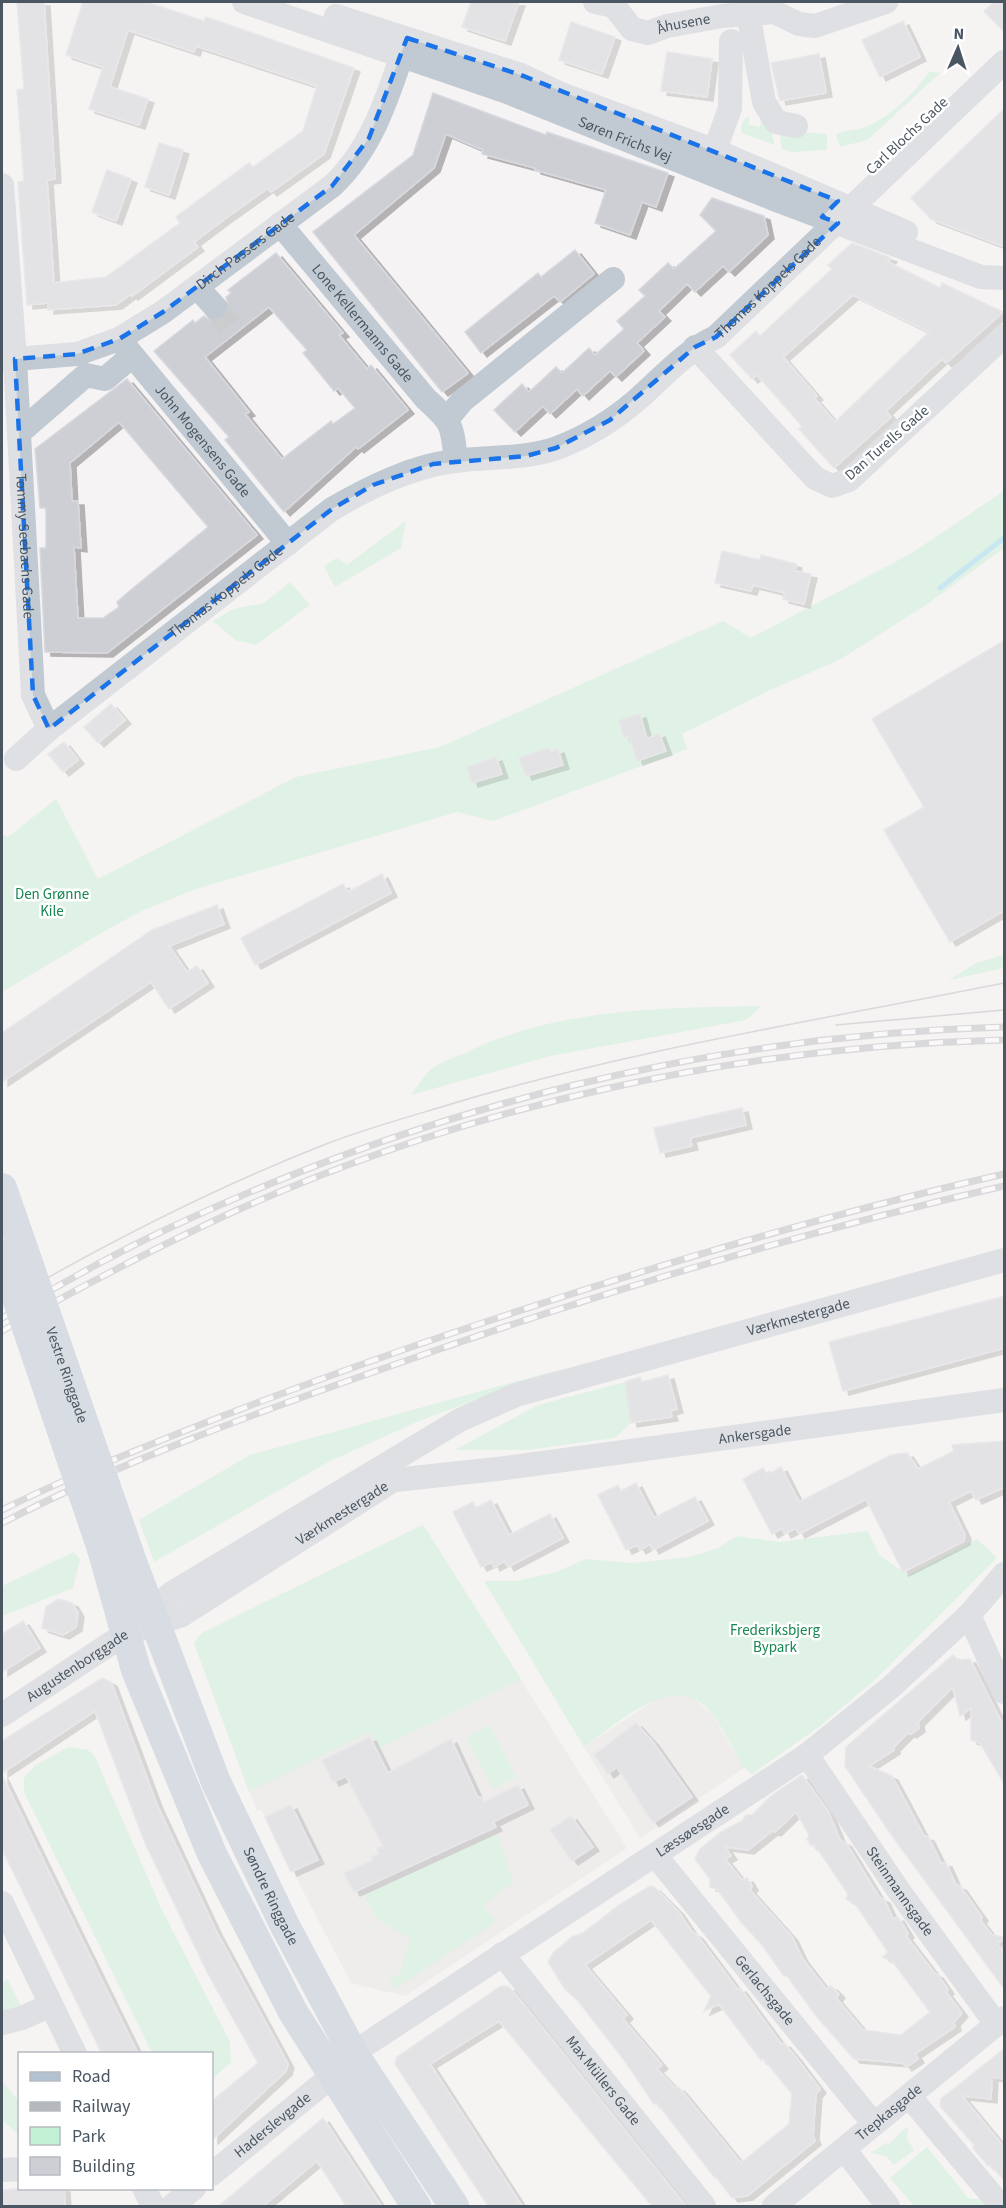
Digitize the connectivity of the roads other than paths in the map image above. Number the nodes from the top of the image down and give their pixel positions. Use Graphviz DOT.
graph roads {
  1 [pos="244,2"];
  2 [pos="293,2"];
  3 [pos="595,2"];
  4 [pos="885,2"];
  5 [pos="748,14"];
  6 [pos="731,41"];
  7 [pos="404,47"];
  8 [pos="1005,49"];
  9 [pos="1005,62"];
  10 [pos="764,102"];
  11 [pos="730,108"];
  12 [pos="796,126"];
  13 [pos="711,161"];
  14 [pos="2,185"];
  15 [pos="838,212"];
  16 [pos="280,224"];
  17 [pos="1005,276"];
  18 [pos="613,279"];
  19 [pos="197,287"];
  20 [pos="214,307"];
  21 [pos="1005,336"];
  22 [pos="694,347"];
  23 [pos="126,348"];
  24 [pos="8,359"];
  25 [pos="448,418"];
  26 [pos="19,433"];
  27 [pos="456,460"];
  28 [pos="288,544"];
  29 [pos="49,729"];
  30 [pos="16,759"];
  31 [pos="2,1188"];
  32 [pos="2,1254"];
  33 [pos="1005,1260"];
  34 [pos="557,1385"];
  35 [pos="1005,1400"];
  36 [pos="506,1468"];
  37 [pos="393,1480"];
  38 [pos="350,1485"];
  39 [pos="341,1514"];
  40 [pos="120,1568"];
  41 [pos="1005,1574"];
  42 [pos="969,1615"];
  43 [pos="153,1618"];
  44 [pos="125,1634"];
  45 [pos="1005,1692"];
  46 [pos="2,1715"];
  47 [pos="807,1755"];
  48 [pos="655,1855"];
  49 [pos="2,1903"];
  50 [pos="502,1954"];
  51 [pos="51,2005"];
  52 [pos="1000,2021"];
  53 [pos="2,2023"];
  54 [pos="74,2052"];
  55 [pos="353,2053"];
  56 [pos="332,2076"];
  57 [pos="909,2096"];
  58 [pos="874,2124"];
  59 [pos="844,2149"];
  60 [pos="18,2169"];
  61 [pos="2,2170"];
  62 [pos="213,2173"];
  63 [pos="145,2190"];
  64 [pos="192,2190"];
  65 [pos="153,2206"];
  66 [pos="172,2206"];
  67 [pos="416,2206"];
  68 [pos="454,2206"];
  69 [pos="704,2206"];
  70 [pos="774,2206"];
  71 [pos="888,2206"];
  72 [pos="1000,2206"];
  1 -- 7 [label="street, Søren Frichs Vej"];
  2 -- 7 [label="street, Søren Frichs Vej"];
  3 -- 5 [label="street, Åhusene"];
  4 -- 5 [label="street, Åhusene"];
  5 -- 10 [label="street"];
  6 -- 11 [label="street"];
  7 -- 13 [label="street, Søren Frichs Vej"];
  7 -- 16 [label="street, Dirch Passers Gade"];
  8 -- 15 [label="street, Carl Blochs Gade"];
  9 -- 15 [label="street, Carl Blochs Gade"];
  10 -- 11 [label="street"];
  10 -- 12 [label="street"];
  11 -- 13 [label="street"];
  13 -- 15 [label="street, Søren Frichs Vej"];
  14 -- 24 [label="street, Tommy Seebachs Gade"];
  15 -- 17 [label="street, Søren Frichs Vej"];
  15 -- 22 [label="street, Thomas Koppels Gade"];
  16 -- 19 [label="street, Dirch Passers Gade"];
  16 -- 25 [label="street, Lone Kellermanns Gade"];
  18 -- 25 [label="street"];
  19 -- 20 [label="street"];
  19 -- 23 [label="street, Dirch Passers Gade"];
  21 -- 22 [label="street, Dan Turells Gade"];
  22 -- 27 [label="street, Thomas Koppels Gade"];
  23 -- 24 [label="street, Dirch Passers Gade"];
  23 -- 26 [label="street"];
  23 -- 28 [label="street, John Mogensens Gade"];
  24 -- 26 [label="street, Tommy Seebachs Gade"];
  25 -- 27 [label="street"];
  26 -- 29 [label="street, Tommy Seebachs Gade"];
  27 -- 28 [label="street, Thomas Koppels Gade"];
  28 -- 29 [label="street, Thomas Koppels Gade"];
  29 -- 30 [label="street, Thomas Koppels Gade"];
  31 -- 40 [label="main road, Vestre Ringgade, bridge"];
  32 -- 40 [label="main road, Vestre Ringgade, bridge"];
  33 -- 34 [label="street, Værkmestergade"];
  34 -- 37 [label="street, Værkmestergade"];
  34 -- 38 [label="street, Værkmestergade"];
  35 -- 36 [label="street, Ankersgade"];
  36 -- 37 [label="street, Ankersgade"];
  36 -- 39 [label="street, Ankersgade"];
  37 -- 38 [label="street, Ankersgade"];
  37 -- 39 [label="street, Værkmestergade"];
  38 -- 43 [label="street, Værkmestergade"];
  39 -- 43 [label="street, Værkmestergade"];
  40 -- 43 [label="main road, Søndre Ringgade"];
  40 -- 44 [label="main road"];
  41 -- 42 [label="street, Læssøesgade"];
  42 -- 45 [label="street"];
  42 -- 47 [label="street, Læssøesgade"];
  43 -- 44 [label="street, Værkmestergade"];
  43 -- 55 [label="main road, Søndre Ringgade"];
  44 -- 46 [label="street, Augustenborggade"];
  44 -- 56 [label="main road"];
  47 -- 48 [label="street, Læssøesgade"];
  47 -- 52 [label="street, Steinmannsgade"];
  48 -- 50 [label="street, Læssøesgade"];
  48 -- 58 [label="street, Gerlachsgade"];
  49 -- 51 [label="street"];
  50 -- 55 [label="street, Læssøesgade"];
  50 -- 69 [label="street, Max Müllers Gade"];
  51 -- 53 [label="street"];
  51 -- 54 [label="street"];
  52 -- 57 [label="street, Trepkasgade"];
  55 -- 68 [label="main road, Søndre Ringgade"];
  56 -- 62 [label="street, Haderslevgade"];
  56 -- 67 [label="main road"];
  57 -- 58 [label="street, Trepkasgade"];
  57 -- 72 [label="street"];
  58 -- 59 [label="street, Trepkasgade"];
  59 -- 70 [label="street, Trepkasgade"];
  59 -- 71 [label="street"];
  60 -- 61 [label="street"];
  63 -- 65 [label="street"];
  64 -- 66 [label="street"];
}
